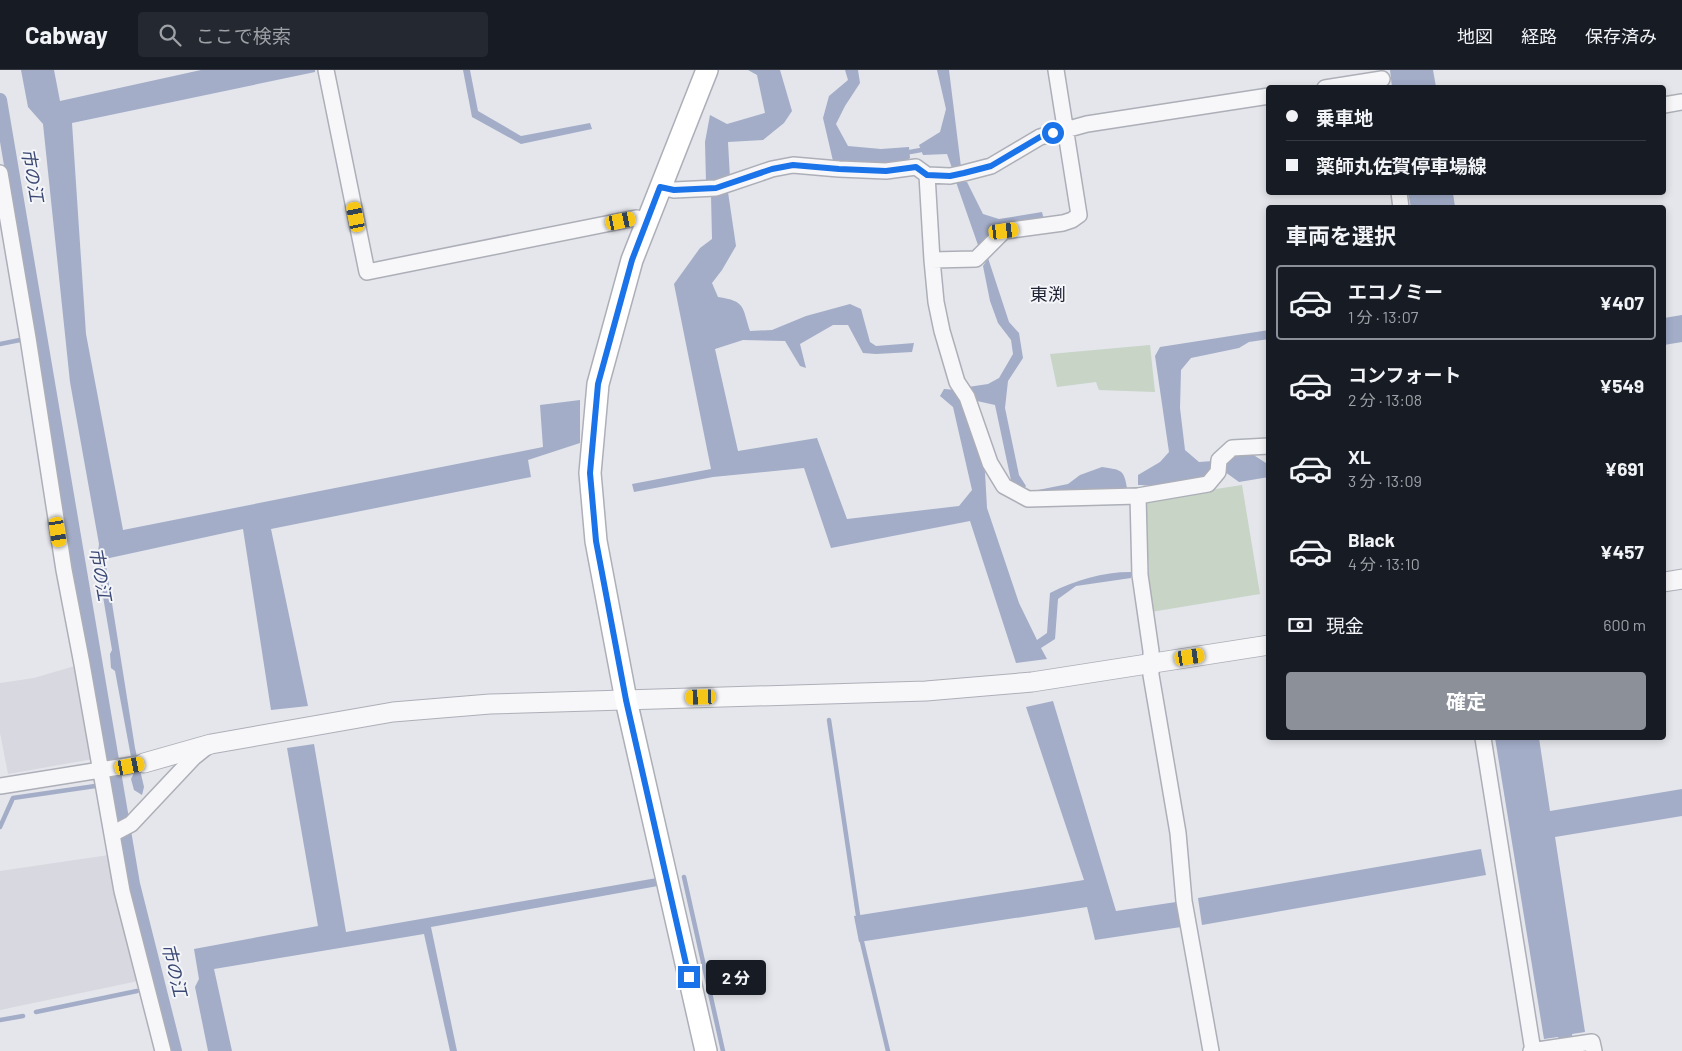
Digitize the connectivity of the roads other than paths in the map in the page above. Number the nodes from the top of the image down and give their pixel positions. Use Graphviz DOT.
graph roads {
  1 [pos="326,70"];
  2 [pos="707,70"];
  3 [pos="1056,70"];
  4 [pos="1382,79"];
  5 [pos="1343,85"];
  6 [pos="1266,96"];
  7 [pos="1682,102"];
  8 [pos="1666,105"];
  9 [pos="1066,129"];
  10 [pos="0,173"];
  11 [pos="927,175"];
  12 [pos="660,187"];
  13 [pos="647,220"];
  14 [pos="932,260"];
  15 [pos="1266,446"];
  16 [pos="1138,496"];
  17 [pos="1682,579"];
  18 [pos="1666,582"];
  19 [pos="1266,645"];
  20 [pos="1151,664"];
  21 [pos="626,700"];
  22 [pos="1483,740"];
  23 [pos="210,744"];
  24 [pos="133,765"];
  25 [pos="102,780"];
  26 [pos="0,786"];
  27 [pos="112,834"];
  28 [pos="163,1051"];
  29 [pos="706,1051"];
  30 [pos="1211,1051"];
  31 [pos="1532,1051"];
  32 [pos="1594,1051"];
  1 -- 13 [label="street"];
  2 -- 12 [label="main road"];
  3 -- 9 [label="street"];
  4 -- 5 [label="street"];
  6 -- 9 [label="street"];
  7 -- 8 [label="street"];
  9 -- 11 [label="street"];
  9 -- 14 [label="street"];
  10 -- 25 [label="street"];
  11 -- 12 [label="street"];
  11 -- 14 [label="street"];
  12 -- 13 [label="main road"];
  13 -- 21 [label="main road"];
  14 -- 16 [label="street"];
  15 -- 16 [label="street"];
  16 -- 20 [label="street"];
  17 -- 18 [label="street"];
  19 -- 20 [label="street"];
  20 -- 21 [label="street"];
  20 -- 30 [label="street"];
  21 -- 23 [label="street"];
  21 -- 29 [label="main road"];
  22 -- 31 [label="street"];
  23 -- 24 [label="street"];
  23 -- 27 [label="street"];
  24 -- 25 [label="street"];
  25 -- 26 [label="street"];
  25 -- 27 [label="street"];
  27 -- 28 [label="street"];
  31 -- 32 [label="street"];
}
